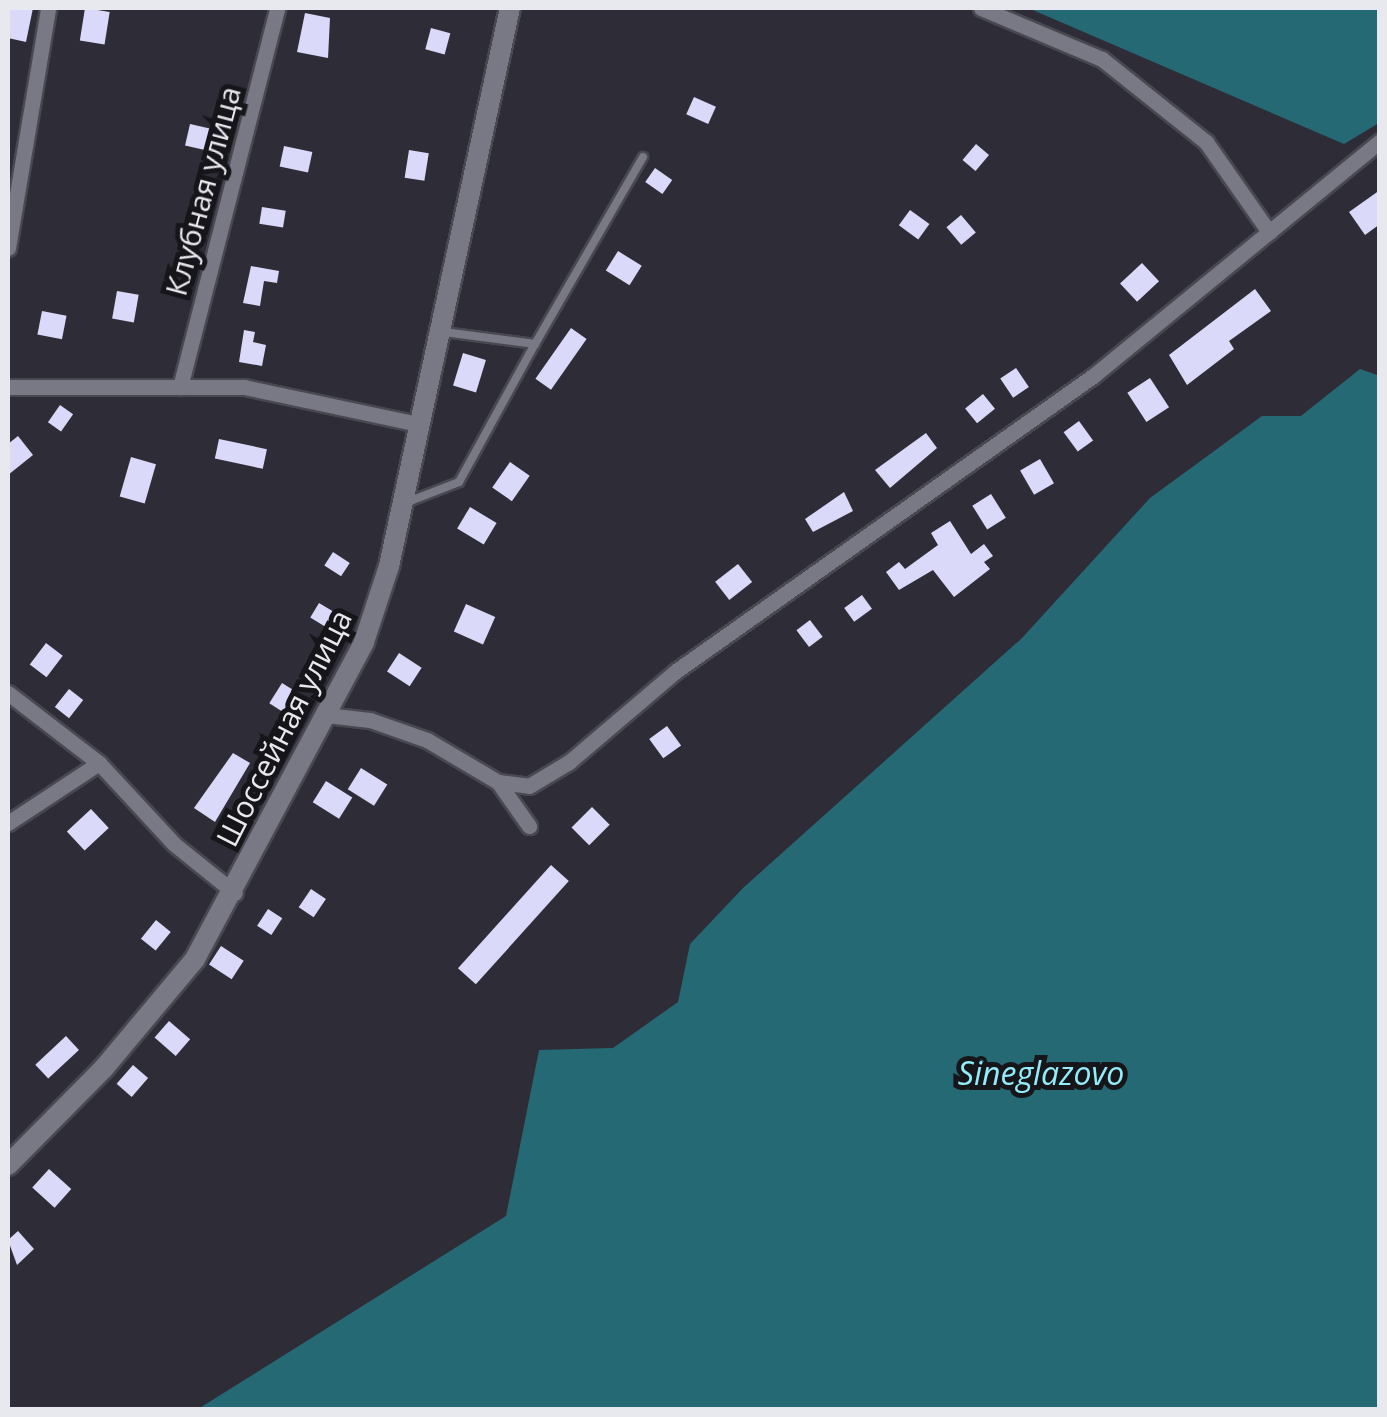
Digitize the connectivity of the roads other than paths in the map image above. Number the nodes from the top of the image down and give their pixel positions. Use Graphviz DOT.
graph roads {
  1 [pos="48,8"];
  2 [pos="277,8"];
  3 [pos="510,8"];
  4 [pos="981,8"];
  5 [pos="1380,141"];
  6 [pos="644,157"];
  7 [pos="1269,232"];
  8 [pos="8,248"];
  9 [pos="439,332"];
  10 [pos="534,344"];
  11 [pos="8,387"];
  12 [pos="180,388"];
  13 [pos="418,424"];
  14 [pos="404,503"];
  15 [pos="8,693"];
  16 [pos="326,715"];
  17 [pos="99,764"];
  18 [pos="498,782"];
  19 [pos="8,822"];
  20 [pos="530,826"];
  21 [pos="234,893"];
  22 [pos="8,1165"];
  1 -- 8 [label="street"];
  2 -- 12 [label="street, Клубная улица"];
  3 -- 9 [label="street, Шоссейная улица"];
  4 -- 7 [label="street"];
  5 -- 7 [label="street"];
  6 -- 10 [label="lane"];
  7 -- 18 [label="street"];
  9 -- 10 [label="lane"];
  9 -- 13 [label="street, Шоссейная улица"];
  10 -- 14 [label="lane"];
  11 -- 12 [label="street"];
  12 -- 13 [label="street"];
  13 -- 14 [label="street, Шоссейная улица"];
  14 -- 16 [label="street, Шоссейная улица"];
  15 -- 17 [label="street"];
  16 -- 18 [label="street"];
  16 -- 21 [label="street, Шоссейная улица"];
  17 -- 19 [label="street"];
  17 -- 21 [label="street"];
  18 -- 20 [label="street"];
  21 -- 22 [label="street, Шоссейная улица"];
}
